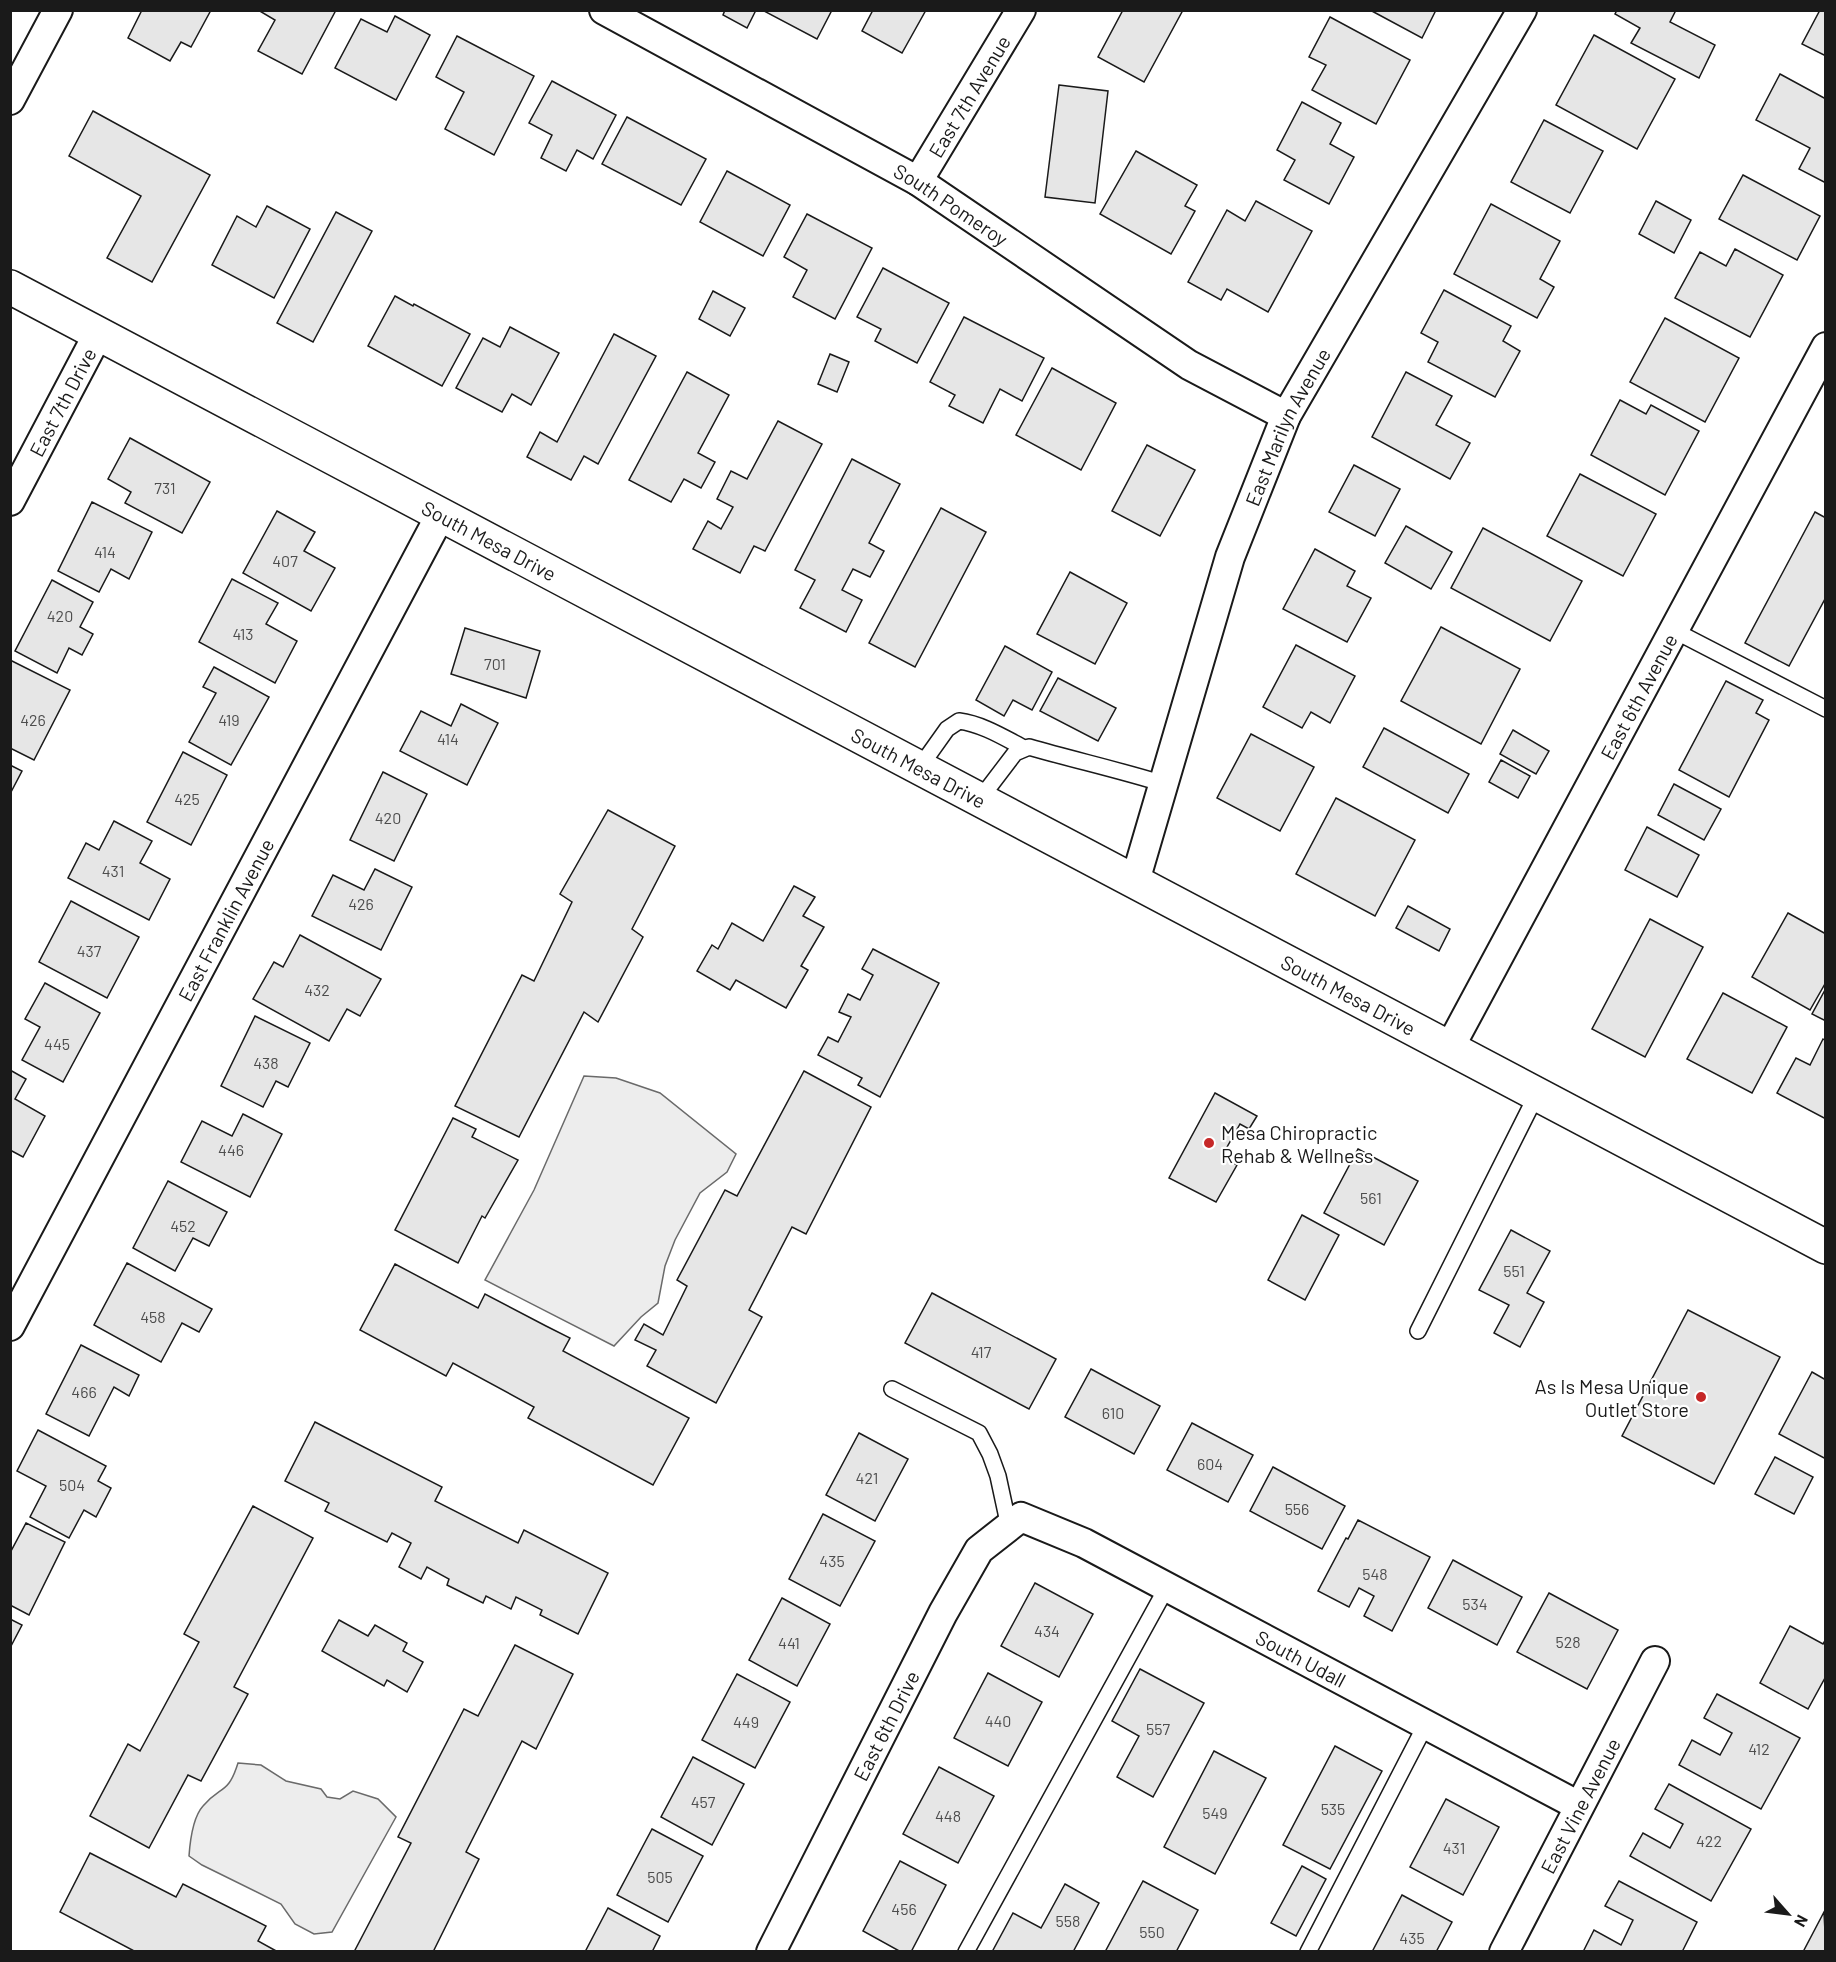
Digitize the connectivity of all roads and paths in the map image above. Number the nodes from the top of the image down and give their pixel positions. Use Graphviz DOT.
graph roads {
  1 [pos="58,10"];
  2 [pos="604,10"];
  3 [pos="1021,10"];
  4 [pos="1522,10"];
  5 [pos="10,100"];
  6 [pos="918,181"];
  7 [pos="10,287"];
  8 [pos="98,334"];
  9 [pos="1826,346"];
  10 [pos="1286,416"];
  11 [pos="10,501"];
  12 [pos="441,514"];
  13 [pos="1673,630"];
  14 [pos="1826,709"];
  15 [pos="1024,748"];
  16 [pos="920,767"];
  17 [pos="1164,784"];
  18 [pos="980,799"];
  19 [pos="1135,880"];
  20 [pos="1449,1047"];
  21 [pos="1537,1094"];
  22 [pos="1826,1247"];
  23 [pos="10,1326"];
  24 [pos="1418,1330"];
  25 [pos="892,1389"];
  26 [pos="1015,1522"];
  27 [pos="1167,1587"];
  28 [pos="1655,1660"];
  29 [pos="1425,1726"];
  30 [pos="1579,1806"];
  31 [pos="772,1951"];
  32 [pos="966,1952"];
  33 [pos="1308,1952"];
  34 [pos="1504,1952"];
  1 -- 5 [label="street"];
  2 -- 6 [label="street, South Pomeroy"];
  3 -- 6 [label="street, East 7th Avenue"];
  4 -- 10 [label="street, East Marilyn Avenue"];
  6 -- 10 [label="street, South Pomeroy"];
  7 -- 8 [label="main road, South Mesa Drive"];
  8 -- 11 [label="street, East 7th Drive"];
  8 -- 12 [label="main road, South Mesa Drive"];
  9 -- 13 [label="street, East 6th Avenue"];
  10 -- 17 [label="street, East Marilyn Avenue"];
  12 -- 16 [label="main road, South Mesa Drive"];
  12 -- 23 [label="street, East Franklin Avenue"];
  13 -- 14 [label="lane"];
  13 -- 20 [label="street, East 6th Avenue"];
  15 -- 16 [label="lane"];
  15 -- 17 [label="lane"];
  15 -- 18 [label="lane"];
  16 -- 18 [label="main road, South Mesa Drive"];
  17 -- 19 [label="street, East Marilyn Avenue"];
  18 -- 19 [label="main road, South Mesa Drive"];
  19 -- 20 [label="main road, South Mesa Drive"];
  20 -- 21 [label="main road, South Mesa Drive"];
  21 -- 22 [label="main road, South Mesa Drive"];
  21 -- 24 [label="lane"];
  25 -- 26 [label="lane"];
  26 -- 27 [label="street, South Udall"];
  26 -- 31 [label="street, East 6th Drive"];
  27 -- 29 [label="street, South Udall"];
  27 -- 32 [label="lane"];
  28 -- 30 [label="street, East Vine Avenue"];
  29 -- 30 [label="street, South Udall"];
  29 -- 33 [label="lane"];
  30 -- 34 [label="street, East Vine Avenue"];
}
